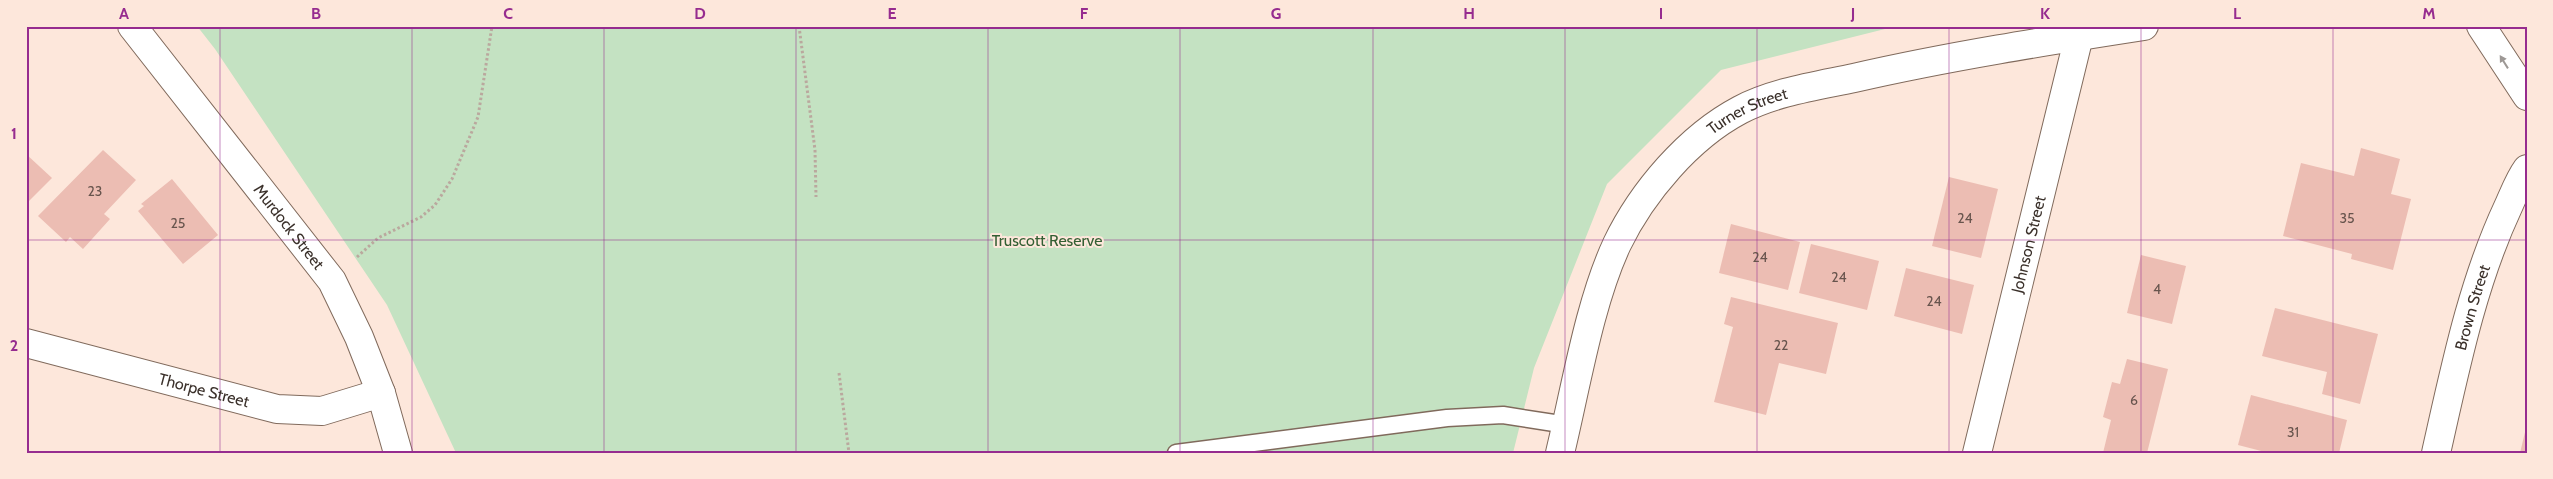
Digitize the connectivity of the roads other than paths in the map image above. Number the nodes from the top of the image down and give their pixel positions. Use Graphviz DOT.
graph roads {
  1 [pos="132,26"];
  2 [pos="2144,26"];
  3 [pos="2481,26"];
  4 [pos="2079,36"];
  5 [pos="2527,96"];
  6 [pos="2527,169"];
  7 [pos="26,343"];
  8 [pos="381,393"];
  9 [pos="1567,425"];
  10 [pos="398,453"];
  11 [pos="1176,453"];
  12 [pos="1560,453"];
  13 [pos="1978,453"];
  14 [pos="2436,453"];
  1 -- 8 [label="street, Murdock Street"];
  2 -- 4 [label="street, Turner Street"];
  5 -- 3 [label="street, one-way"];
  4 -- 9 [label="street, Turner Street"];
  4 -- 13 [label="street, Johnson Street"];
  6 -- 14 [label="street, Brown Street"];
  7 -- 8 [label="street, Thorpe Street"];
  8 -- 10 [label="street, Murdock Street"];
  9 -- 11 [label="lane"];
  9 -- 12 [label="street, Turner Street"];
}
